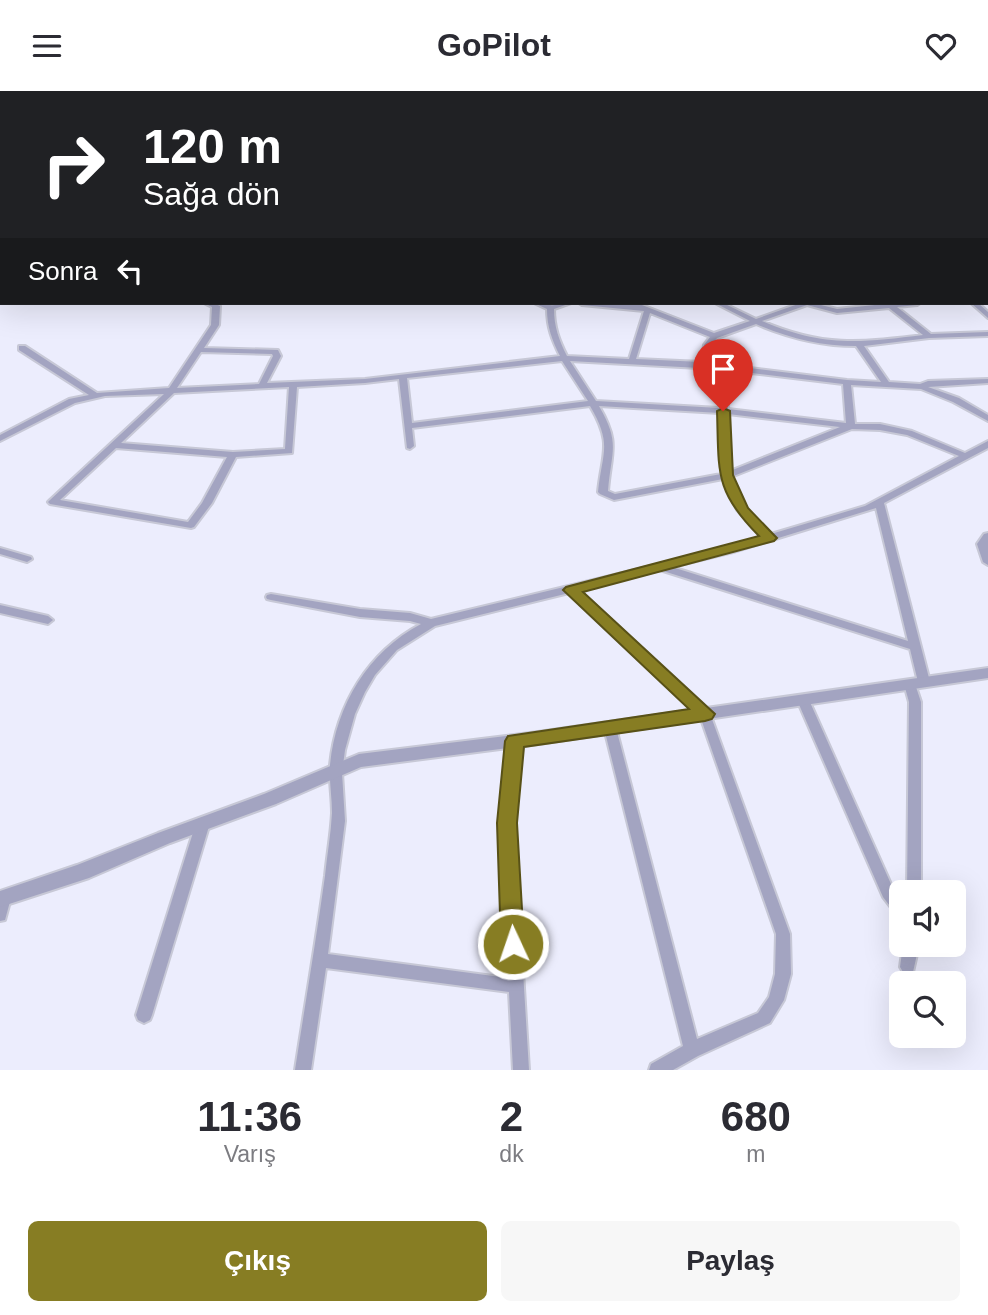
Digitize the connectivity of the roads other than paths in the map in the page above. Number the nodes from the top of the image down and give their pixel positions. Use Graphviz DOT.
graph roads {
  1 [pos="531,91"];
  2 [pos="559,91"];
  3 [pos="213,305"];
  4 [pos="543,305"];
  5 [pos="561,305"];
  6 [pos="604,305"];
  7 [pos="638,305"];
  8 [pos="722,305"];
  9 [pos="801,305"];
  10 [pos="814,305"];
  11 [pos="882,305"];
  12 [pos="890,305"];
  13 [pos="551,308"];
  14 [pos="648,309"];
  15 [pos="756,321"];
  16 [pos="988,334"];
  17 [pos="714,336"];
  18 [pos="929,336"];
  19 [pos="858,343"];
  20 [pos="22,348"];
  21 [pos="199,349"];
  22 [pos="564,358"];
  23 [pos="632,361"];
  24 [pos="705,365"];
  25 [pos="722,367"];
  26 [pos="403,376"];
  27 [pos="988,381"];
  28 [pos="847,382"];
  29 [pos="887,385"];
  30 [pos="293,386"];
  31 [pos="261,387"];
  32 [pos="922,387"];
  33 [pos="172,390"];
  34 [pos="96,396"];
  35 [pos="592,403"];
  36 [pos="723,411"];
  37 [pos="988,418"];
  38 [pos="408,426"];
  39 [pos="851,426"];
  40 [pos="0,438"];
  41 [pos="112,445"];
  42 [pos="988,445"];
  43 [pos="410,446"];
  44 [pos="233,455"];
  45 [pos="966,456"];
  46 [pos="726,475"];
  47 [pos="879,502"];
  48 [pos="988,535"];
  49 [pos="769,538"];
  50 [pos="0,551"];
  51 [pos="27,559"];
  52 [pos="988,562"];
  53 [pos="662,567"];
  54 [pos="572,590"];
  55 [pos="271,597"];
  56 [pos="0,609"];
  57 [pos="48,620"];
  58 [pos="431,623"];
  59 [pos="915,647"];
  60 [pos="988,673"];
  61 [pos="917,683"];
  62 [pos="803,700"];
  63 [pos="705,714"];
  64 [pos="610,728"];
  65 [pos="514,741"];
  66 [pos="336,771"];
  67 [pos="203,824"];
  68 [pos="914,880"];
  69 [pos="889,895"];
  70 [pos="1,904"];
  71 [pos="909,957"];
  72 [pos="319,960"];
  73 [pos="908,967"];
  74 [pos="515,986"];
  75 [pos="144,1014"];
  76 [pos="692,1049"];
  77 [pos="303,1070"];
  78 [pos="521,1070"];
  79 [pos="657,1070"];
  1 -- 2 [label="street"];
  3 -- 21 [label="street"];
  4 -- 13 [label="street"];
  5 -- 13 [label="street"];
  6 -- 14 [label="street"];
  7 -- 14 [label="street"];
  8 -- 15 [label="street"];
  9 -- 15 [label="street"];
  10 -- 11 [label="street"];
  12 -- 18 [label="street"];
  13 -- 22 [label="street"];
  14 -- 17 [label="street"];
  14 -- 23 [label="street"];
  15 -- 17 [label="street"];
  15 -- 19 [label="street"];
  16 -- 18 [label="street"];
  17 -- 24 [label="street"];
  18 -- 19 [label="street"];
  19 -- 29 [label="street"];
  20 -- 34 [label="street"];
  21 -- 31 [label="street"];
  21 -- 33 [label="street"];
  22 -- 23 [label="street"];
  22 -- 26 [label="street"];
  22 -- 35 [label="street"];
  23 -- 24 [label="street"];
  24 -- 25 [label="street"];
  25 -- 28 [label="street"];
  25 -- 36 [label="street"];
  26 -- 30 [label="street"];
  26 -- 38 [label="street"];
  27 -- 32 [label="street"];
  28 -- 29 [label="street"];
  28 -- 39 [label="street"];
  29 -- 32 [label="street"];
  30 -- 31 [label="street"];
  30 -- 44 [label="street"];
  31 -- 33 [label="street"];
  32 -- 37 [label="street"];
  33 -- 34 [label="street"];
  33 -- 41 [label="street"];
  34 -- 40 [label="street"];
  35 -- 36 [label="street"];
  35 -- 38 [label="street"];
  35 -- 46 [label="street"];
  36 -- 39 [label="street"];
  36 -- 46 [label="street"];
  38 -- 43 [label="street"];
  39 -- 45 [label="street"];
  39 -- 46 [label="street"];
  41 -- 44 [label="street"];
  41 -- 44 [label="street"];
  42 -- 45 [label="street"];
  45 -- 47 [label="street"];
  46 -- 49 [label="street"];
  47 -- 49 [label="street"];
  47 -- 59 [label="street"];
  48 -- 52 [label="street"];
  49 -- 53 [label="street"];
  50 -- 51 [label="street"];
  53 -- 54 [label="street"];
  53 -- 59 [label="street"];
  54 -- 58 [label="street"];
  54 -- 63 [label="street"];
  55 -- 58 [label="street"];
  56 -- 57 [label="street"];
  58 -- 66 [label="street"];
  59 -- 61 [label="street"];
  60 -- 61 [label="street"];
  61 -- 62 [label="street"];
  61 -- 68 [label="street"];
  62 -- 63 [label="street"];
  62 -- 69 [label="street"];
  63 -- 64 [label="street"];
  63 -- 76 [label="street"];
  64 -- 65 [label="street"];
  64 -- 76 [label="street"];
  65 -- 66 [label="street"];
  65 -- 74 [label="street"];
  66 -- 67 [label="street"];
  66 -- 72 [label="street"];
  67 -- 70 [label="street"];
  67 -- 75 [label="street"];
  71 -- 73 [label="street"];
  72 -- 74 [label="street"];
  72 -- 77 [label="street"];
  74 -- 78 [label="street"];
  76 -- 79 [label="street"];
}
